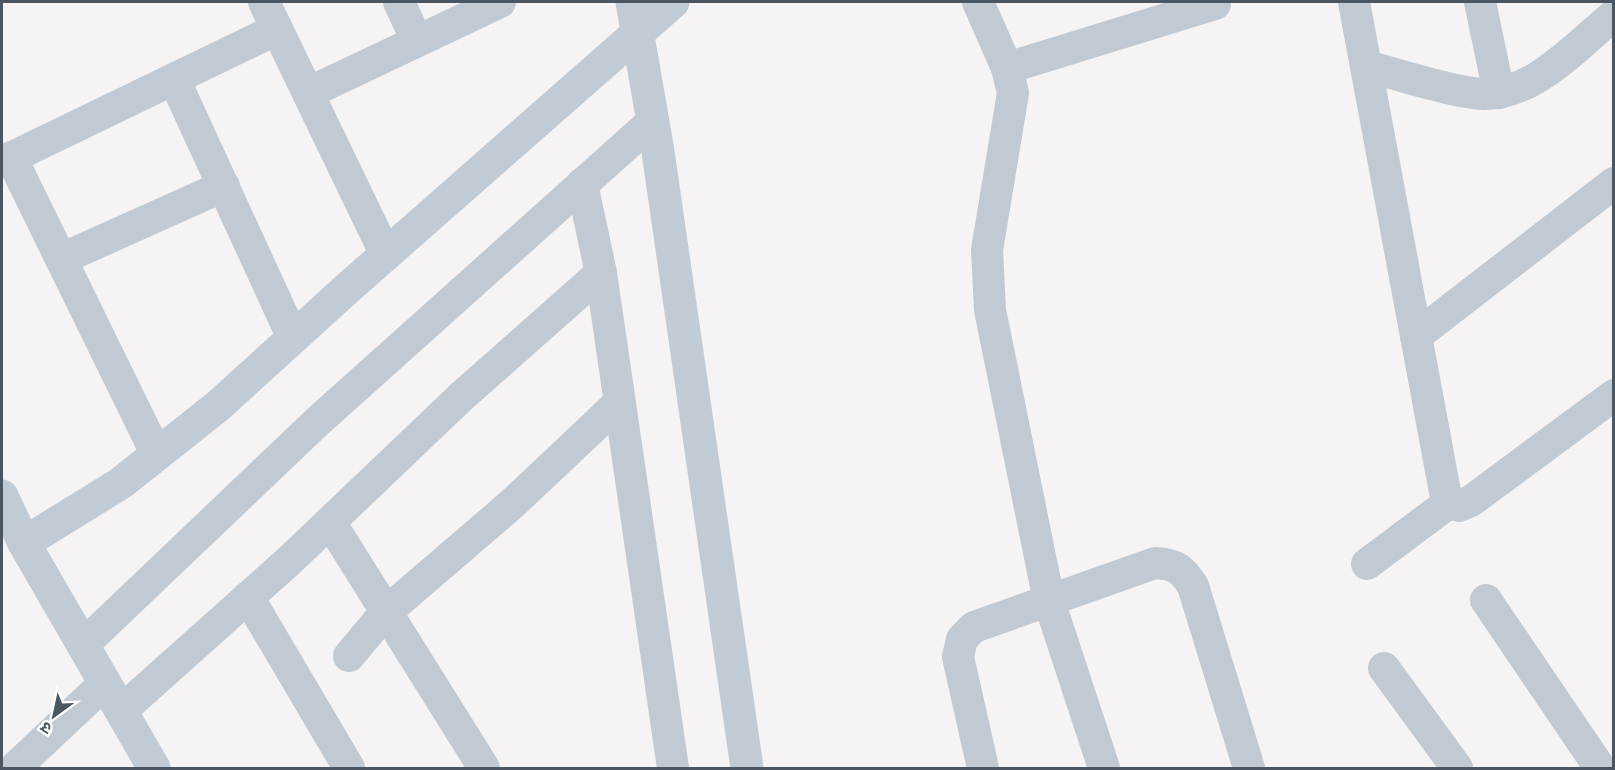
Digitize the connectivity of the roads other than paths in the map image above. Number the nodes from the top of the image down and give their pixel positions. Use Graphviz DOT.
graph roads {
  1 [pos="264,2"];
  2 [pos="399,2"];
  3 [pos="500,2"];
  4 [pos="632,2"];
  5 [pos="673,2"];
  6 [pos="978,2"];
  7 [pos="1354,2"];
  8 [pos="1480,2"];
  9 [pos="1215,4"];
  10 [pos="1614,15"];
  11 [pos="277,29"];
  12 [pos="638,34"];
  13 [pos="417,41"];
  14 [pos="1366,66"];
  15 [pos="1007,68"];
  16 [pos="174,79"];
  17 [pos="308,93"];
  18 [pos="1499,93"];
  19 [pos="651,113"];
  20 [pos="6,159"];
  21 [pos="1614,183"];
  22 [pos="582,184"];
  23 [pos="224,186"];
  24 [pos="386,255"];
  25 [pos="61,259"];
  26 [pos="601,273"];
  27 [pos="1416,336"];
  28 [pos="293,338"];
  29 [pos="1614,395"];
  30 [pos="619,403"];
  31 [pos="157,455"];
  32 [pos="2,496"];
  33 [pos="1450,502"];
  34 [pos="330,522"];
  35 [pos="24,543"];
  36 [pos="1367,564"];
  37 [pos="248,597"];
  38 [pos="1486,600"];
  39 [pos="1049,601"];
  40 [pos="385,613"];
  41 [pos="83,645"];
  42 [pos="349,656"];
  43 [pos="1384,668"];
  44 [pos="113,697"];
  45 [pos="15,768"];
  46 [pos="154,768"];
  47 [pos="349,768"];
  48 [pos="484,768"];
  49 [pos="673,768"];
  50 [pos="747,768"];
  51 [pos="983,768"];
  52 [pos="1104,768"];
  53 [pos="1250,768"];
  54 [pos="1456,768"];
  55 [pos="1600,768"];
  1 -- 11 [label="street"];
  2 -- 13 [label="street"];
  3 -- 13 [label="street"];
  4 -- 12 [label="street"];
  5 -- 12 [label="street"];
  6 -- 15 [label="street"];
  7 -- 14 [label="street"];
  8 -- 18 [label="street"];
  9 -- 15 [label="street"];
  10 -- 18 [label="street"];
  11 -- 16 [label="street"];
  11 -- 17 [label="street"];
  12 -- 19 [label="street"];
  12 -- 24 [label="street"];
  13 -- 17 [label="street"];
  14 -- 18 [label="street"];
  14 -- 27 [label="street"];
  15 -- 39 [label="street"];
  16 -- 20 [label="street"];
  16 -- 23 [label="street"];
  17 -- 24 [label="street"];
  19 -- 22 [label="street"];
  19 -- 50 [label="street"];
  20 -- 25 [label="street"];
  21 -- 27 [label="street"];
  22 -- 26 [label="street"];
  22 -- 41 [label="street"];
  23 -- 25 [label="street"];
  23 -- 28 [label="street"];
  24 -- 28 [label="street"];
  25 -- 31 [label="street"];
  26 -- 30 [label="street"];
  26 -- 34 [label="street"];
  27 -- 33 [label="street"];
  28 -- 31 [label="street"];
  29 -- 33 [label="street"];
  30 -- 40 [label="street"];
  30 -- 49 [label="street"];
  31 -- 35 [label="street"];
  32 -- 35 [label="street"];
  33 -- 36 [label="street"];
  34 -- 37 [label="street"];
  34 -- 40 [label="street"];
  35 -- 41 [label="street"];
  37 -- 44 [label="street"];
  37 -- 47 [label="street"];
  38 -- 55 [label="street"];
  39 -- 51 [label="street"];
  39 -- 52 [label="street"];
  39 -- 53 [label="street"];
  40 -- 42 [label="street"];
  40 -- 48 [label="street"];
  41 -- 44 [label="street"];
  43 -- 54 [label="street"];
  44 -- 45 [label="street"];
  44 -- 46 [label="street"];
}
